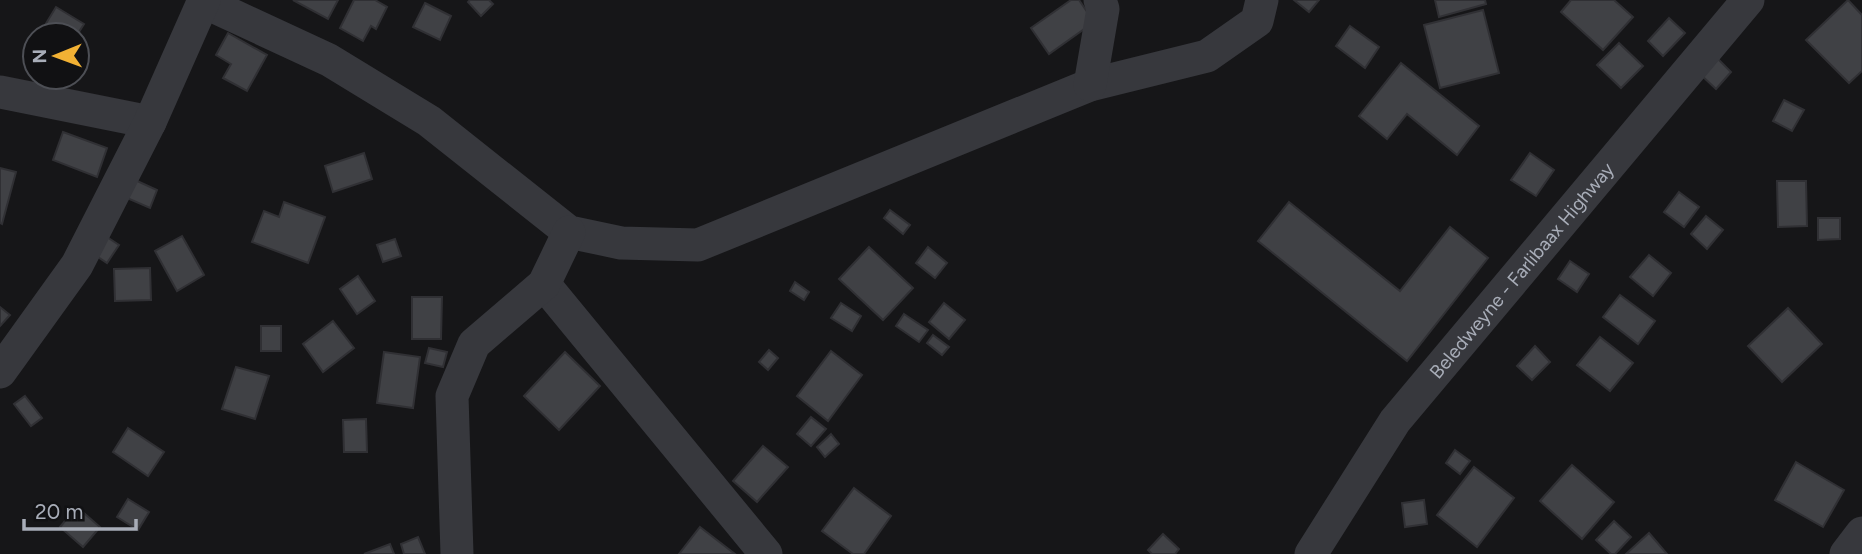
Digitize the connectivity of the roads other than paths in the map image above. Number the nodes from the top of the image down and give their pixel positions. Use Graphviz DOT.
graph roads {
  1 [pos="1100,0"];
  2 [pos="1262,0"];
  3 [pos="1748,0"];
  4 [pos="204,1"];
  5 [pos="1090,85"];
  6 [pos="0,92"];
  7 [pos="150,122"];
  8 [pos="569,232"];
  9 [pos="544,284"];
  10 [pos="0,372"];
  11 [pos="1862,533"];
  12 [pos="457,554"];
  13 [pos="766,554"];
  14 [pos="1311,554"];
  15 [pos="1846,554"];
  1 -- 5 [label="street"];
  2 -- 5 [label="street"];
  3 -- 14 [label="street, Beledweyne - Farlibaax Highway"];
  4 -- 7 [label="street"];
  4 -- 8 [label="street"];
  5 -- 8 [label="street"];
  6 -- 7 [label="street"];
  7 -- 10 [label="street"];
  8 -- 9 [label="street"];
  9 -- 12 [label="street"];
  9 -- 13 [label="street"];
  11 -- 15 [label="street"];
}
